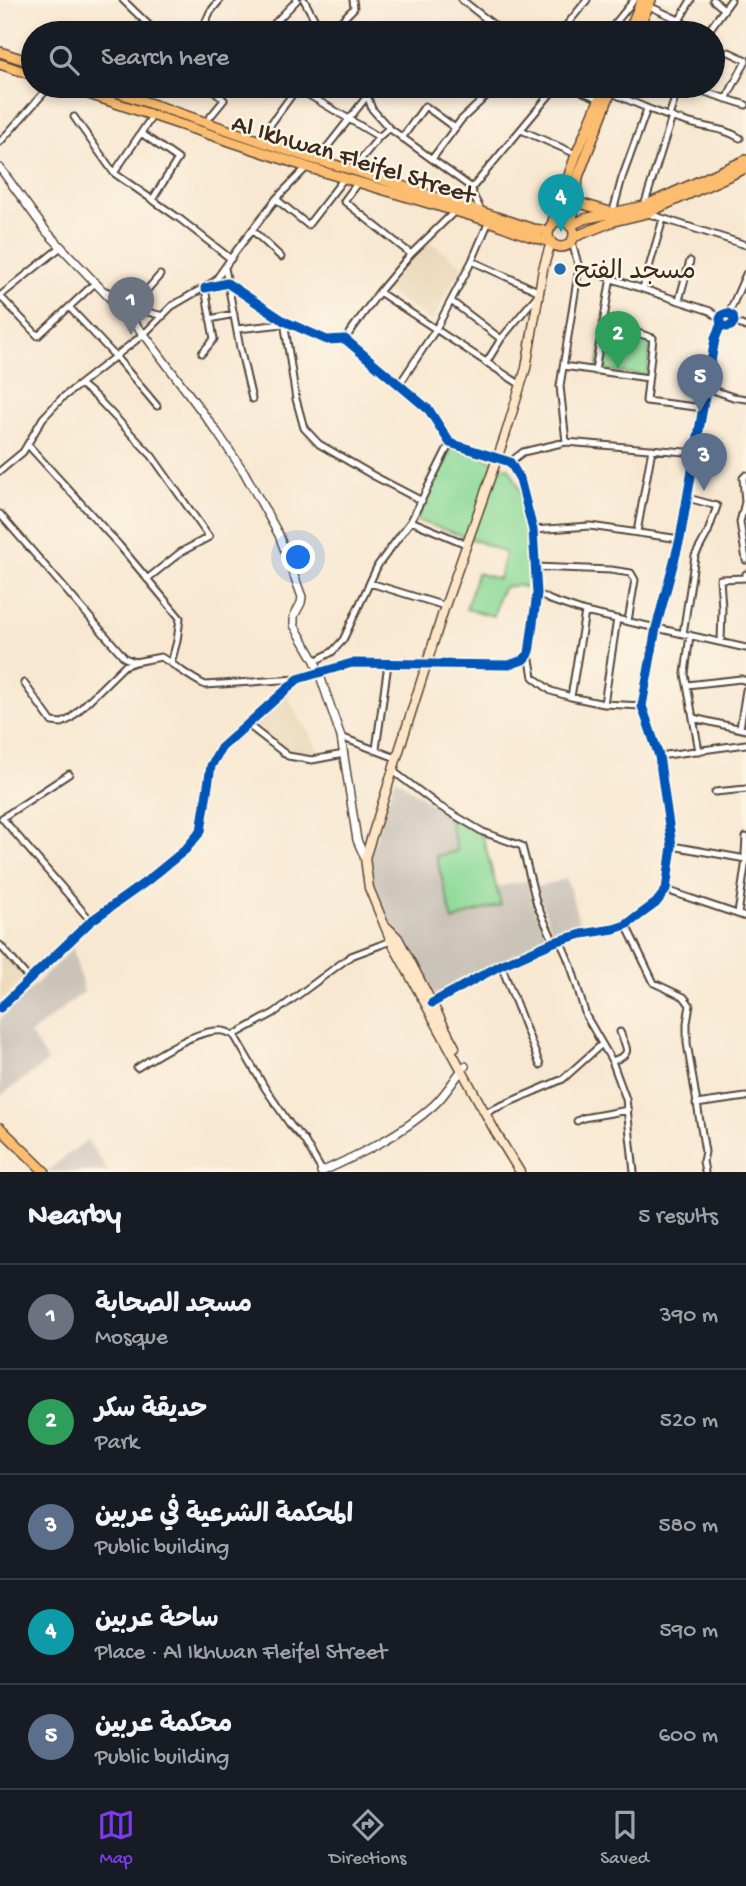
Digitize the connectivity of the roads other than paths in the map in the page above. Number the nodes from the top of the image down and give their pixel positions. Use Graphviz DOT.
graph roads {
  1 [pos="123,0"];
  2 [pos="297,0"];
  3 [pos="304,0"];
  4 [pos="353,0"];
  5 [pos="462,0"];
  6 [pos="476,0"];
  7 [pos="587,0"];
  8 [pos="634,0"];
  9 [pos="691,0"];
  10 [pos="713,0"];
  11 [pos="731,0"];
  12 [pos="219,1"];
  13 [pos="647,2"];
  14 [pos="471,7"];
  15 [pos="724,9"];
  16 [pos="679,20"];
  17 [pos="145,21"];
  18 [pos="206,21"];
  19 [pos="277,21"];
  20 [pos="315,21"];
  21 [pos="341,21"];
  22 [pos="489,21"];
  23 [pos="570,21"];
  24 [pos="617,21"];
  25 [pos="635,21"];
  26 [pos="640,21"];
  27 [pos="716,21"];
  28 [pos="0,52"];
  29 [pos="729,52"];
  30 [pos="21,59"];
  31 [pos="746,60"];
  32 [pos="0,64"];
  33 [pos="21,71"];
  34 [pos="39,98"];
  35 [pos="101,98"];
  36 [pos="135,98"];
  37 [pos="223,98"];
  38 [pos="289,98"];
  39 [pos="315,98"];
  40 [pos="364,98"];
  41 [pos="367,98"];
  42 [pos="484,98"];
  43 [pos="547,98"];
  44 [pos="604,98"];
  45 [pos="604,98"];
  46 [pos="619,98"];
  47 [pos="676,98"];
  48 [pos="723,98"];
  49 [pos="138,99"];
  50 [pos="726,99"];
  51 [pos="746,105"];
  52 [pos="647,109"];
  53 [pos="153,115"];
  54 [pos="671,116"];
  55 [pos="74,117"];
  56 [pos="348,118"];
  57 [pos="206,122"];
  58 [pos="389,128"];
  59 [pos="455,128"];
  60 [pos="521,131"];
  61 [pos="141,133"];
  62 [pos="379,137"];
  63 [pos="402,138"];
  64 [pos="740,138"];
  65 [pos="258,140"];
  66 [pos="0,142"];
  67 [pos="576,155"];
  68 [pos="432,159"];
  69 [pos="746,160"];
  70 [pos="311,161"];
  71 [pos="0,168"];
  72 [pos="746,168"];
  73 [pos="353,170"];
  74 [pos="114,173"];
  75 [pos="3,177"];
  76 [pos="345,178"];
  77 [pos="358,182"];
  78 [pos="472,188"];
  79 [pos="276,199"];
  80 [pos="152,200"];
  81 [pos="576,202"];
  82 [pos="645,209"];
  83 [pos="455,211"];
  84 [pos="482,212"];
  85 [pos="612,217"];
  86 [pos="663,219"];
  87 [pos="489,221"];
  88 [pos="570,226"];
  89 [pos="550,229"];
  90 [pos="252,230"];
  91 [pos="573,239"];
  92 [pos="551,242"];
  93 [pos="746,245"];
  94 [pos="61,247"];
  95 [pos="411,254"];
  96 [pos="281,257"];
  97 [pos="231,259"];
  98 [pos="472,261"];
  99 [pos="690,261"];
  100 [pos="225,268"];
  101 [pos="579,268"];
  102 [pos="746,274"];
  103 [pos="160,275"];
  104 [pos="611,277"];
  105 [pos="96,285"];
  106 [pos="229,285"];
  107 [pos="205,288"];
  108 [pos="643,288"];
  109 [pos="379,292"];
  110 [pos="540,292"];
  111 [pos="679,300"];
  112 [pos="451,301"];
  113 [pos="133,306"];
  114 [pos="69,307"];
  115 [pos="729,313"];
  116 [pos="234,314"];
  117 [pos="163,316"];
  118 [pos="210,319"];
  119 [pos="284,322"];
  120 [pos="603,322"];
  121 [pos="721,322"];
  122 [pos="734,322"];
  123 [pos="746,327"];
  124 [pos="237,329"];
  125 [pos="436,329"];
  126 [pos="144,334"];
  127 [pos="501,339"];
  128 [pos="345,340"];
  129 [pos="202,353"];
  130 [pos="115,356"];
  131 [pos="486,363"];
  132 [pos="563,366"];
  133 [pos="595,370"];
  134 [pos="648,378"];
  135 [pos="80,384"];
  136 [pos="399,385"];
  137 [pos="521,385"];
  138 [pos="707,388"];
  139 [pos="252,399"];
  140 [pos="746,399"];
  141 [pos="157,406"];
  142 [pos="704,408"];
  143 [pos="566,442"];
  144 [pos="450,443"];
  145 [pos="28,444"];
  146 [pos="652,449"];
  147 [pos="697,453"];
  148 [pos="496,458"];
  149 [pos="510,462"];
  150 [pos="0,471"];
  151 [pos="746,475"];
  152 [pos="688,498"];
  153 [pos="422,501"];
  154 [pos="0,514"];
  155 [pos="411,522"];
  156 [pos="533,530"];
  157 [pos="636,532"];
  158 [pos="680,539"];
  159 [pos="466,544"];
  160 [pos="745,549"];
  161 [pos="746,560"];
  162 [pos="535,567"];
  163 [pos="746,574"];
  164 [pos="147,579"];
  165 [pos="370,583"];
  166 [pos="537,593"];
  167 [pos="445,606"];
  168 [pos="585,612"];
  169 [pos="617,619"];
  170 [pos="628,621"];
  171 [pos="656,628"];
  172 [pos="683,634"];
  173 [pos="691,635"];
  174 [pos="721,642"];
  175 [pos="746,648"];
  176 [pos="529,654"];
  177 [pos="315,661"];
  178 [pos="135,662"];
  179 [pos="171,663"];
  180 [pos="388,664"];
  181 [pos="426,664"];
  182 [pos="319,673"];
  183 [pos="298,679"];
  184 [pos="746,681"];
  185 [pos="24,683"];
  186 [pos="687,685"];
  187 [pos="746,690"];
  188 [pos="571,697"];
  189 [pos="604,704"];
  190 [pos="642,706"];
  191 [pos="693,718"];
  192 [pos="247,725"];
  193 [pos="743,729"];
  194 [pos="341,737"];
  195 [pos="746,744"];
  196 [pos="376,749"];
  197 [pos="699,751"];
  198 [pos="344,754"];
  199 [pos="659,756"];
  200 [pos="396,758"];
  201 [pos="393,771"];
  202 [pos="69,774"];
  203 [pos="746,789"];
  204 [pos="715,792"];
  205 [pos="746,837"];
  206 [pos="672,846"];
  207 [pos="365,858"];
  208 [pos="746,859"];
  209 [pos="666,890"];
  210 [pos="738,914"];
  211 [pos="746,917"];
  212 [pos="91,921"];
  213 [pos="626,925"];
  214 [pos="386,927"];
  215 [pos="391,941"];
  216 [pos="557,941"];
  217 [pos="0,946"];
  218 [pos="500,965"];
  219 [pos="29,979"];
  220 [pos="432,1003"];
  221 [pos="0,1008"];
  222 [pos="620,1032"];
  223 [pos="233,1035"];
  224 [pos="602,1044"];
  225 [pos="611,1061"];
  226 [pos="540,1065"];
  227 [pos="137,1068"];
  228 [pos="464,1068"];
  229 [pos="746,1097"];
  230 [pos="696,1104"];
  231 [pos="628,1110"];
  232 [pos="489,1111"];
  233 [pos="577,1121"];
  234 [pos="0,1128"];
  235 [pos="45,1172"];
  236 [pos="322,1172"];
  237 [pos="520,1172"];
  238 [pos="634,1172"];
  239 [pos="705,1172"];
  1 -- 17 [label="street"];
  2 -- 19 [label="street"];
  3 -- 20 [label="street"];
  4 -- 21 [label="street"];
  5 -- 14 [label="street"];
  6 -- 14 [label="street"];
  7 -- 23 [label="street"];
  8 -- 24 [label="street"];
  9 -- 16 [label="street"];
  10 -- 15 [label="street"];
  11 -- 15 [label="street"];
  12 -- 18 [label="street"];
  13 -- 16 [label="street"];
  13 -- 25 [label="main road"];
  13 -- 26 [label="main road"];
  14 -- 22 [label="street"];
  15 -- 27 [label="street"];
  28 -- 30 [label="main road"];
  29 -- 31 [label="street"];
  31 -- 50 [label="street"];
  32 -- 33 [label="main road"];
  34 -- 66 [label="street"];
  35 -- 53 [label="main road, Al Ikhwan Fleifel Street"];
  36 -- 49 [label="main road, Al Ikhwan Fleifel Street"];
  37 -- 57 [label="street"];
  38 -- 65 [label="street"];
  39 -- 56 [label="street"];
  40 -- 56 [label="street"];
  41 -- 58 [label="street"];
  42 -- 59 [label="street"];
  43 -- 60 [label="street"];
  44 -- 67 [label="main road"];
  45 -- 81 [label="main road"];
  46 -- 52 [label="street"];
  47 -- 54 [label="street"];
  48 -- 50 [label="street"];
  49 -- 57 [label="main road, Al Ikhwan Fleifel Street"];
  50 -- 51 [label="street"];
  52 -- 54 [label="street"];
  52 -- 85 [label="street"];
  53 -- 61 [label="street"];
  53 -- 70 [label="main road, Al Ikhwan Fleifel Street"];
  54 -- 64 [label="street"];
  54 -- 82 [label="street"];
  55 -- 74 [label="street"];
  56 -- 62 [label="street"];
  56 -- 70 [label="street"];
  57 -- 65 [label="main road, Al Ikhwan Fleifel Street"];
  58 -- 62 [label="street"];
  58 -- 63 [label="street"];
  59 -- 63 [label="street"];
  59 -- 68 [label="street"];
  60 -- 67 [label="street"];
  60 -- 78 [label="street"];
  61 -- 74 [label="street"];
  61 -- 80 [label="street"];
  62 -- 73 [label="street"];
  63 -- 68 [label="street"];
  65 -- 70 [label="main road, Al Ikhwan Fleifel Street"];
  67 -- 89 [label="main road"];
  68 -- 78 [label="street"];
  69 -- 82 [label="main road"];
  70 -- 73 [label="main road, Al Ikhwan Fleifel Street"];
  70 -- 76 [label="main road, Al Ikhwan Fleifel Street"];
  70 -- 79 [label="street"];
  71 -- 75 [label="street"];
  72 -- 82 [label="main road"];
  73 -- 76 [label="street"];
  73 -- 84 [label="main road, Al Ikhwan Fleifel Street"];
  74 -- 80 [label="street"];
  75 -- 94 [label="street"];
  76 -- 77 [label="main road, Al Ikhwan Fleifel Street"];
  76 -- 79 [label="street"];
  77 -- 83 [label="main road, Al Ikhwan Fleifel Street"];
  77 -- 95 [label="street"];
  78 -- 84 [label="street"];
  79 -- 90 [label="street"];
  80 -- 97 [label="street"];
  81 -- 85 [label="main road"];
  81 -- 88 [label="main road"];
  82 -- 85 [label="main road"];
  82 -- 86 [label="street"];
  83 -- 87 [label="main road, Al Ikhwan Fleifel Street"];
  83 -- 95 [label="street"];
  84 -- 89 [label="main road, Al Ikhwan Fleifel Street"];
  85 -- 88 [label="main road"];
  85 -- 91 [label="main road"];
  86 -- 93 [label="street"];
  86 -- 108 [label="street"];
  87 -- 92 [label="main road, Al Ikhwan Fleifel Street"];
  87 -- 98 [label="street"];
  88 -- 89 [label="main road"];
  88 -- 91 [label="main road"];
  89 -- 92 [label="main road"];
  90 -- 96 [label="street"];
  90 -- 97 [label="street"];
  91 -- 92 [label="main road"];
  91 -- 101 [label="street"];
  92 -- 110 [label="main road"];
  94 -- 105 [label="street"];
  94 -- 114 [label="street"];
  95 -- 109 [label="street"];
  97 -- 100 [label="street"];
  98 -- 110 [label="street"];
  98 -- 112 [label="street"];
  99 -- 111 [label="street"];
  100 -- 106 [label="street"];
  100 -- 107 [label="street"];
  101 -- 104 [label="street"];
  101 -- 132 [label="street"];
  102 -- 115 [label="street"];
  103 -- 113 [label="street"];
  104 -- 108 [label="street"];
  104 -- 120 [label="street"];
  105 -- 113 [label="street"];
  105 -- 114 [label="street"];
  105 -- 126 [label="street"];
  106 -- 107 [label="street"];
  106 -- 116 [label="street"];
  106 -- 119 [label="street"];
  107 -- 117 [label="street"];
  107 -- 118 [label="street"];
  108 -- 111 [label="street"];
  109 -- 125 [label="street"];
  109 -- 128 [label="street"];
  110 -- 127 [label="street"];
  110 -- 137 [label="main road"];
  111 -- 121 [label="street"];
  112 -- 125 [label="street"];
  112 -- 127 [label="street"];
  113 -- 117 [label="street"];
  114 -- 130 [label="street"];
  115 -- 121 [label="street"];
  115 -- 122 [label="street"];
  116 -- 118 [label="street"];
  116 -- 124 [label="street"];
  117 -- 126 [label="street"];
  118 -- 129 [label="street"];
  119 -- 124 [label="street"];
  119 -- 128 [label="street"];
  119 -- 153 [label="street"];
  120 -- 133 [label="street"];
  120 -- 134 [label="street"];
  121 -- 122 [label="street"];
  121 -- 138 [label="street"];
  122 -- 123 [label="street"];
  124 -- 139 [label="street"];
  125 -- 131 [label="street"];
  125 -- 136 [label="street"];
  126 -- 130 [label="street"];
  126 -- 177 [label="street"];
  127 -- 131 [label="street"];
  128 -- 136 [label="street"];
  130 -- 135 [label="street"];
  130 -- 141 [label="street"];
  131 -- 137 [label="street"];
  132 -- 133 [label="street"];
  132 -- 143 [label="street"];
  133 -- 134 [label="street"];
  134 -- 142 [label="street"];
  135 -- 145 [label="street"];
  135 -- 164 [label="street"];
  136 -- 144 [label="street"];
  137 -- 148 [label="main road"];
  138 -- 140 [label="street"];
  138 -- 142 [label="street"];
  142 -- 147 [label="street"];
  143 -- 146 [label="street"];
  143 -- 149 [label="street"];
  144 -- 148 [label="street"];
  144 -- 153 [label="street"];
  145 -- 150 [label="street"];
  145 -- 164 [label="street"];
  146 -- 147 [label="street"];
  146 -- 157 [label="street"];
  147 -- 152 [label="street"];
  148 -- 149 [label="street"];
  148 -- 159 [label="main road"];
  149 -- 156 [label="street"];
  151 -- 160 [label="street"];
  152 -- 158 [label="street"];
  152 -- 172 [label="street"];
  153 -- 155 [label="street"];
  154 -- 178 [label="street"];
  155 -- 159 [label="street"];
  155 -- 165 [label="street"];
  156 -- 157 [label="street"];
  156 -- 162 [label="street"];
  157 -- 158 [label="street"];
  158 -- 171 [label="street"];
  159 -- 167 [label="main road"];
  160 -- 161 [label="street"];
  162 -- 166 [label="street"];
  162 -- 170 [label="street"];
  163 -- 174 [label="street"];
  164 -- 179 [label="street"];
  165 -- 167 [label="street"];
  165 -- 177 [label="street"];
  166 -- 168 [label="street"];
  166 -- 176 [label="street"];
  167 -- 181 [label="main road"];
  168 -- 169 [label="street"];
  168 -- 188 [label="street"];
  169 -- 170 [label="street"];
  169 -- 189 [label="street"];
  170 -- 171 [label="street"];
  171 -- 172 [label="street"];
  171 -- 190 [label="street"];
  172 -- 173 [label="street"];
  173 -- 174 [label="street"];
  173 -- 186 [label="street"];
  174 -- 175 [label="street"];
  176 -- 181 [label="street"];
  176 -- 188 [label="street"];
  177 -- 182 [label="street"];
  178 -- 179 [label="street"];
  178 -- 185 [label="street"];
  179 -- 183 [label="street"];
  180 -- 181 [label="street"];
  180 -- 182 [label="street"];
  180 -- 196 [label="street"];
  181 -- 200 [label="main road"];
  182 -- 183 [label="street"];
  182 -- 194 [label="street"];
  183 -- 192 [label="street"];
  184 -- 186 [label="street"];
  186 -- 191 [label="street"];
  187 -- 193 [label="street"];
  188 -- 189 [label="street"];
  189 -- 190 [label="street"];
  190 -- 199 [label="street"];
  191 -- 193 [label="street"];
  191 -- 197 [label="street"];
  192 -- 198 [label="street"];
  192 -- 212 [label="street"];
  194 -- 196 [label="street"];
  194 -- 198 [label="street"];
  195 -- 197 [label="street"];
  196 -- 200 [label="street"];
  197 -- 199 [label="street"];
  198 -- 207 [label="street"];
  199 -- 206 [label="street"];
  200 -- 201 [label="main road"];
  201 -- 207 [label="main road"];
  201 -- 216 [label="street"];
  202 -- 212 [label="street"];
  203 -- 204 [label="street"];
  205 -- 208 [label="street"];
  206 -- 208 [label="street"];
  206 -- 209 [label="street"];
  207 -- 214 [label="main road"];
  208 -- 210 [label="street"];
  209 -- 210 [label="street"];
  209 -- 213 [label="street"];
  210 -- 211 [label="street"];
  212 -- 219 [label="street"];
  213 -- 216 [label="street"];
  213 -- 230 [label="street"];
  214 -- 215 [label="main road"];
  214 -- 220 [label="main road"];
  215 -- 223 [label="street"];
  215 -- 228 [label="main road"];
  216 -- 218 [label="street"];
  216 -- 224 [label="street"];
  217 -- 219 [label="street"];
  218 -- 220 [label="street"];
  218 -- 226 [label="street"];
  219 -- 221 [label="street"];
  220 -- 228 [label="main road"];
  222 -- 225 [label="street"];
  223 -- 227 [label="street"];
  223 -- 236 [label="street"];
  224 -- 225 [label="street"];
  224 -- 232 [label="street"];
  225 -- 231 [label="street"];
  228 -- 232 [label="main road"];
  228 -- 236 [label="street"];
  228 -- 237 [label="main road"];
  229 -- 230 [label="street"];
  230 -- 239 [label="street"];
  231 -- 233 [label="street"];
  231 -- 238 [label="street"];
  232 -- 237 [label="main road"];
  234 -- 235 [label="main road"];
}
